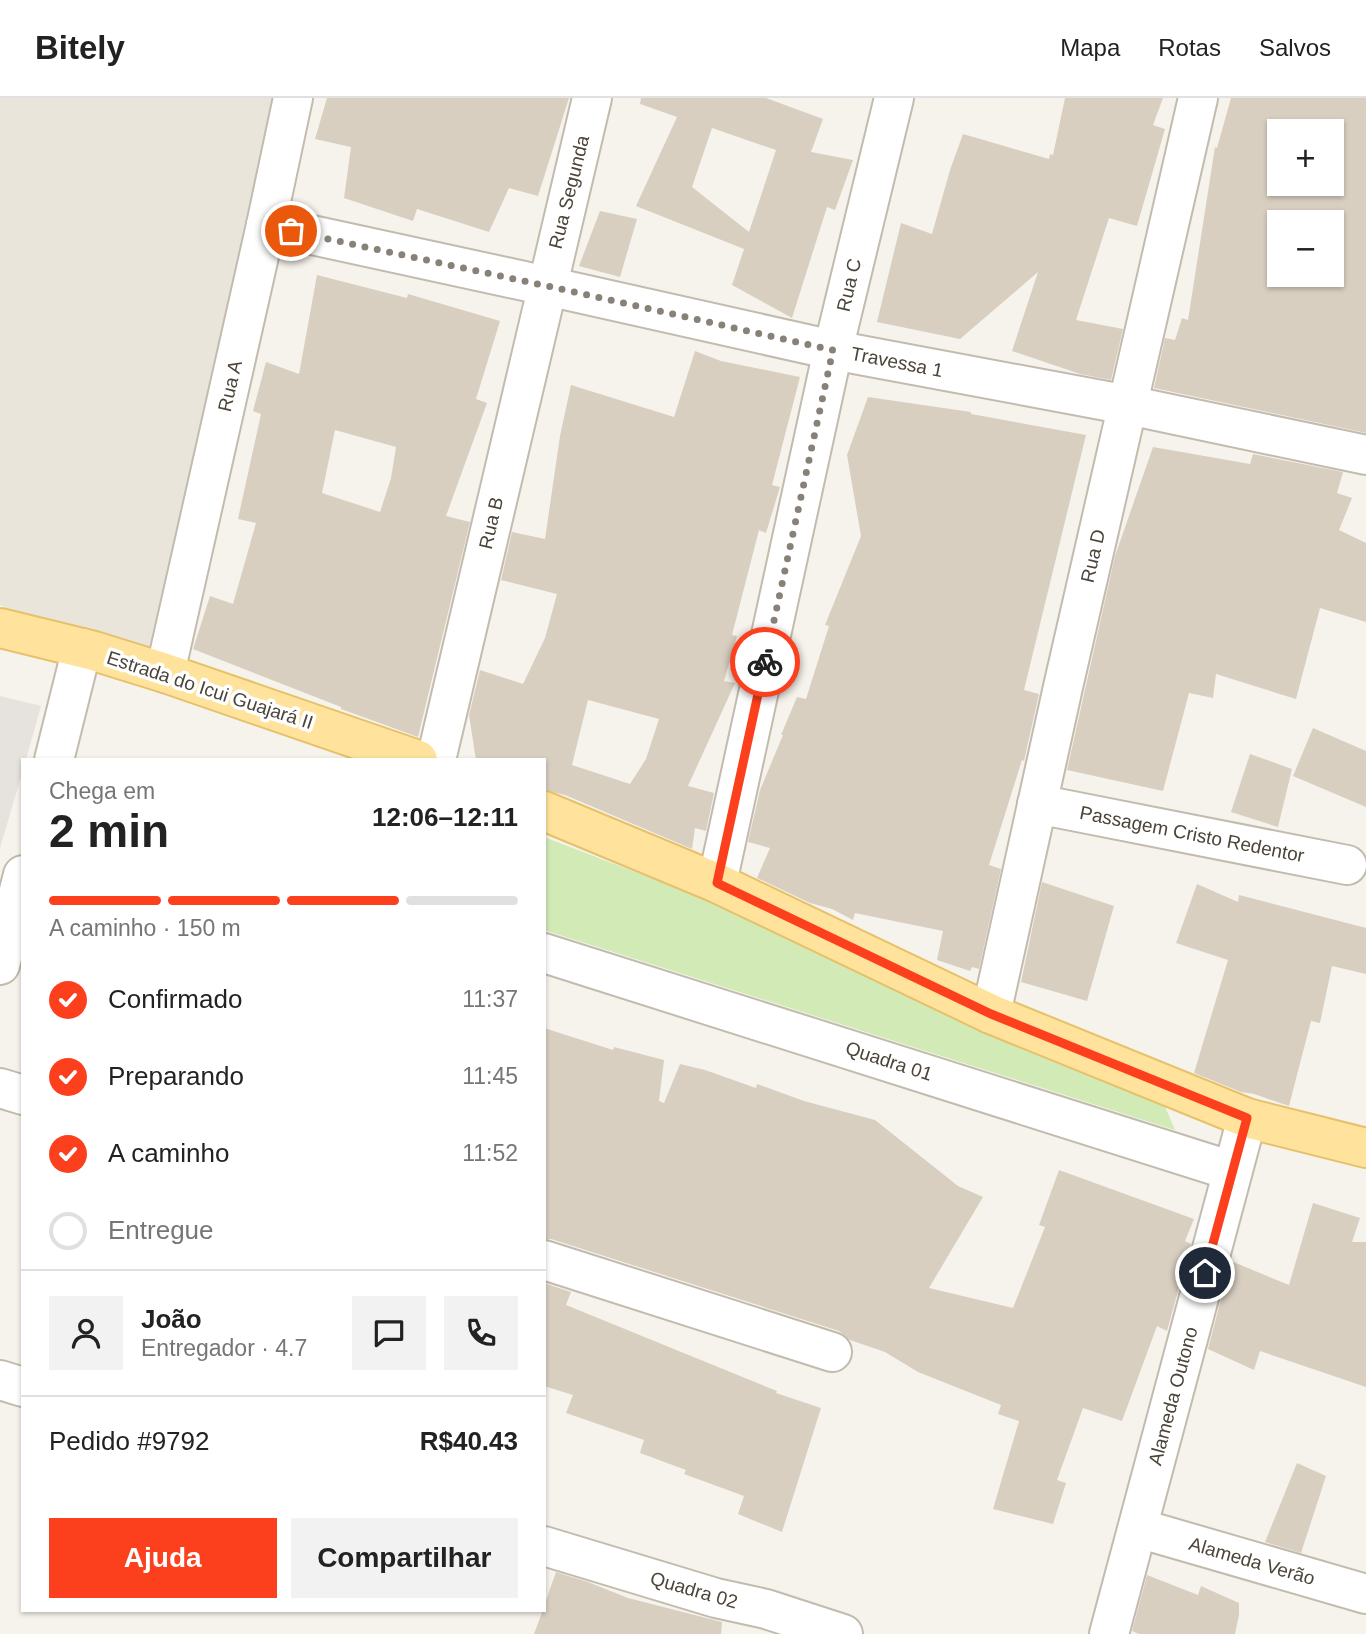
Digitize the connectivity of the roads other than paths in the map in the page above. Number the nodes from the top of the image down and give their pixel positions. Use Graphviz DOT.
graph roads {
  1 [pos="293,98"];
  2 [pos="592,98"];
  3 [pos="894,98"];
  4 [pos="1198,98"];
  5 [pos="266,225"];
  6 [pos="547,286"];
  7 [pos="833,350"];
  8 [pos="1128,405"];
  9 [pos="1366,455"];
  10 [pos="0,628"];
  11 [pos="82,648"];
  12 [pos="165,673"];
  13 [pos="54,758"];
  14 [pos="412,758"];
  15 [pos="436,758"];
  16 [pos="1037,804"];
  17 [pos="546,812"];
  18 [pos="1347,864"];
  19 [pos="21,883"];
  20 [pos="717,883"];
  21 [pos="546,954"];
  22 [pos="0,965"];
  23 [pos="991,1014"];
  24 [pos="0,1088"];
  25 [pos="21,1094"];
  26 [pos="1247,1118"];
  27 [pos="1366,1148"];
  28 [pos="1233,1171"];
  29 [pos="546,1262"];
  30 [pos="832,1352"];
  31 [pos="0,1380"];
  32 [pos="21,1386"];
  33 [pos="1138,1528"];
  34 [pos="546,1547"];
  35 [pos="1366,1594"];
  36 [pos="843,1634"];
  37 [pos="1109,1634"];
  1 -- 5 [label="street, Rua A"];
  2 -- 6 [label="street, Rua Segunda"];
  3 -- 7 [label="street, Rua C"];
  4 -- 8 [label="street, Rua D"];
  5 -- 6 [label="street, Travessa 1"];
  5 -- 12 [label="street, Rua A"];
  6 -- 7 [label="street, Travessa 1"];
  6 -- 15 [label="street, Rua B"];
  7 -- 8 [label="street, Travessa 1"];
  7 -- 20 [label="street, Rua C"];
  8 -- 9 [label="street, Travessa 1"];
  8 -- 16 [label="street, Rua D"];
  10 -- 11 [label="main road, Estrada do Icui Guajará II"];
  11 -- 12 [label="main road, Estrada do Icui Guajará II"];
  11 -- 13 [label="street"];
  12 -- 14 [label="main road, Estrada do Icui Guajará II"];
  16 -- 18 [label="street, Passagem Cristo Redentor"];
  16 -- 23 [label="street, Rua D"];
  17 -- 20 [label="main road"];
  19 -- 22 [label="street"];
  20 -- 23 [label="main road"];
  21 -- 28 [label="street, Quadra 01"];
  23 -- 26 [label="main road"];
  24 -- 25 [label="street"];
  26 -- 27 [label="main road"];
  26 -- 28 [label="street, Alameda Outono"];
  28 -- 33 [label="street, Alameda Outono"];
  29 -- 30 [label="street"];
  31 -- 32 [label="street"];
  33 -- 35 [label="street, Alameda Verão"];
  33 -- 37 [label="street, Alameda Outono"];
  34 -- 36 [label="street, Quadra 02"];
}
